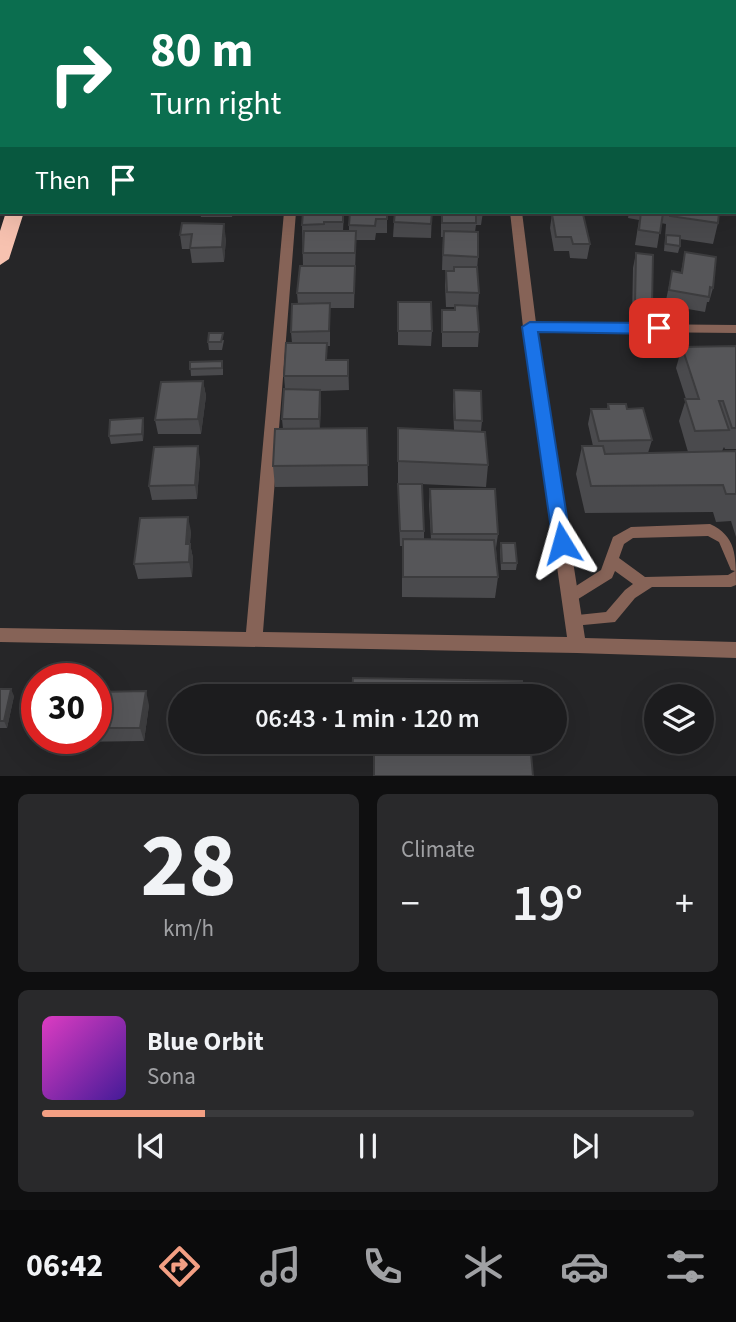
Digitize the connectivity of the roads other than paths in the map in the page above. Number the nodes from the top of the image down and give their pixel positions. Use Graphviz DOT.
graph roads {
  1 [pos="14,214"];
  2 [pos="290,214"];
  3 [pos="516,214"];
  4 [pos="0,259"];
  5 [pos="530,327"];
  6 [pos="736,329"];
  7 [pos="612,561"];
  8 [pos="736,566"];
  9 [pos="736,577"];
  10 [pos="643,584"];
  11 [pos="570,597"];
  12 [pos="573,620"];
  13 [pos="0,635"];
  14 [pos="254,641"];
  15 [pos="577,645"];
  16 [pos="736,650"];
  1 -- 4 [label="highway"];
  2 -- 14 [label="street"];
  3 -- 5 [label="street"];
  5 -- 6 [label="street"];
  5 -- 11 [label="street"];
  7 -- 8 [label="lane"];
  7 -- 10 [label="lane"];
  7 -- 11 [label="lane"];
  9 -- 10 [label="lane"];
  10 -- 12 [label="lane"];
  11 -- 12 [label="street"];
  12 -- 15 [label="street"];
  13 -- 14 [label="street"];
  14 -- 15 [label="street"];
  15 -- 16 [label="street"];
}
